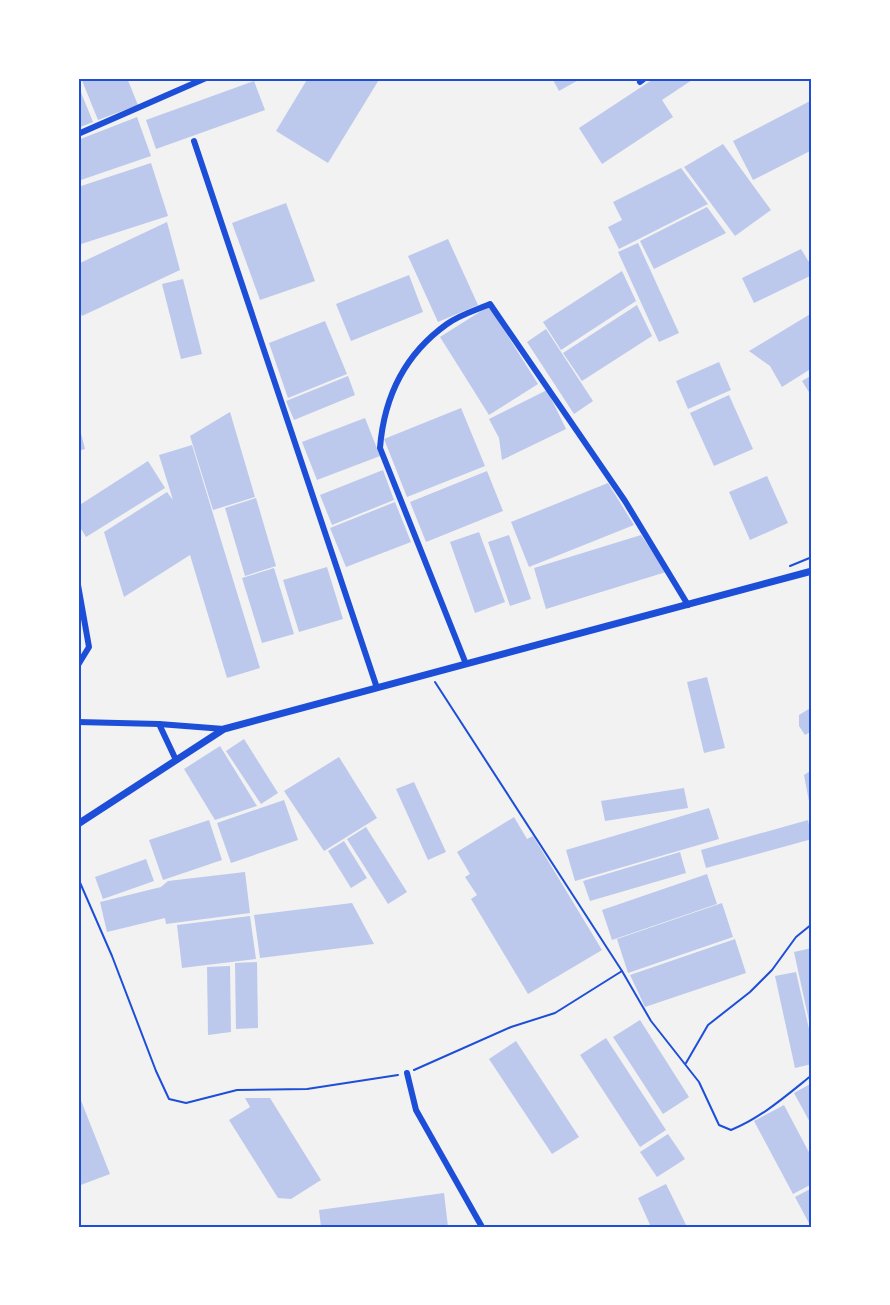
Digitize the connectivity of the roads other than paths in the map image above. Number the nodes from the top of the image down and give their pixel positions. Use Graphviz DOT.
graph roads {
  1 [pos="206,78"];
  2 [pos="78,134"];
  3 [pos="194,141"];
  4 [pos="812,572"];
  5 [pos="78,585"];
  6 [pos="688,605"];
  7 [pos="78,664"];
  8 [pos="466,664"];
  9 [pos="377,688"];
  10 [pos="78,722"];
  11 [pos="159,724"];
  12 [pos="224,729"];
  13 [pos="176,760"];
  14 [pos="78,824"];
  15 [pos="407,1073"];
  16 [pos="482,1227"];
  1 -- 2 [label="street"];
  3 -- 9 [label="street"];
  4 -- 6 [label="street"];
  5 -- 7 [label="street"];
  6 -- 8 [label="street"];
  6 -- 8 [label="street"];
  8 -- 9 [label="street"];
  9 -- 12 [label="street"];
  10 -- 11 [label="street"];
  11 -- 12 [label="street"];
  11 -- 13 [label="street"];
  12 -- 13 [label="street"];
  13 -- 14 [label="street"];
  15 -- 16 [label="street"];
}
